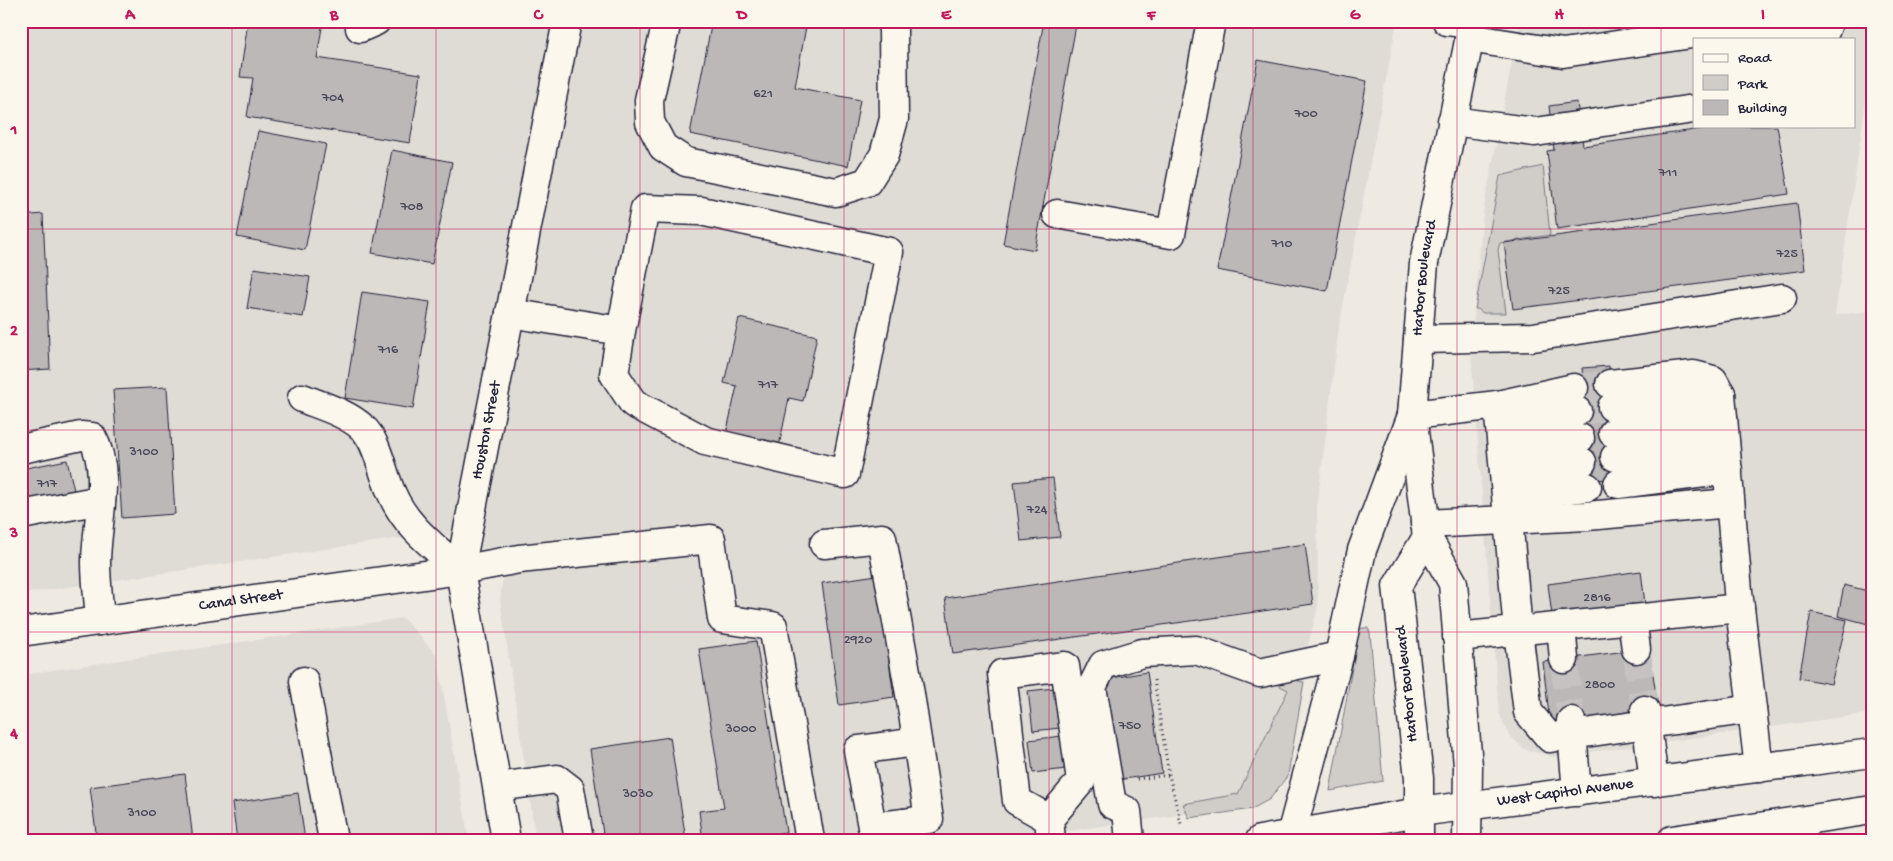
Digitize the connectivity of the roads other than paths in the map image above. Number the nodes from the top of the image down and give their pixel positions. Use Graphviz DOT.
graph roads {
  1 [pos="567,21"];
  2 [pos="667,21"];
  3 [pos="891,21"];
  4 [pos="1211,21"];
  5 [pos="1830,21"];
  6 [pos="1779,25"];
  7 [pos="1465,26"];
  8 [pos="1716,26"];
  9 [pos="1693,109"];
  10 [pos="1452,121"];
  11 [pos="1057,214"];
  12 [pos="1782,298"];
  13 [pos="510,313"];
  14 [pos="621,331"];
  15 [pos="1418,339"];
  16 [pos="302,398"];
  17 [pos="1575,400"];
  18 [pos="1499,412"];
  19 [pos="1412,415"];
  20 [pos="1723,419"];
  21 [pos="21,449"];
  22 [pos="1728,470"];
  23 [pos="1505,484"];
  24 [pos="1618,484"];
  25 [pos="101,500"];
  26 [pos="1730,503"];
  27 [pos="21,515"];
  28 [pos="1426,531"];
  29 [pos="824,544"];
  30 [pos="460,570"];
  31 [pos="1740,608"];
  32 [pos="1632,619"];
  33 [pos="100,621"];
  34 [pos="1561,626"];
  35 [pos="1518,631"];
  36 [pos="21,632"];
  37 [pos="1457,636"];
  38 [pos="1636,650"];
  39 [pos="1338,656"];
  40 [pos="1564,659"];
  41 [pos="304,681"];
  42 [pos="1752,709"];
  43 [pos="1646,717"];
  44 [pos="1571,728"];
  45 [pos="918,742"];
  46 [pos="1872,753"];
  47 [pos="1759,768"];
  48 [pos="1654,782"];
  49 [pos="498,787"];
  50 [pos="1577,792"];
  51 [pos="1468,806"];
  52 [pos="1872,810"];
  53 [pos="1419,812"];
  54 [pos="1050,829"];
  55 [pos="1802,830"];
  56 [pos="905,831"];
  57 [pos="1291,835"];
  58 [pos="334,840"];
  59 [pos="506,840"];
  60 [pos="579,840"];
  61 [pos="810,840"];
  62 [pos="1130,840"];
  63 [pos="1260,840"];
  64 [pos="1419,840"];
  65 [pos="1466,840"];
  66 [pos="1672,840"];
  1 -- 13 [label="main road, Houston Street"];
  2 -- 3 [label="main road"];
  4 -- 11 [label="main road"];
  5 -- 6 [label="main road"];
  6 -- 8 [label="main road"];
  7 -- 8 [label="main road"];
  7 -- 10 [label="main road, Harbor Boulevard"];
  9 -- 10 [label="main road"];
  10 -- 15 [label="main road, Harbor Boulevard"];
  12 -- 15 [label="main road"];
  13 -- 14 [label="main road"];
  13 -- 30 [label="main road, Houston Street"];
  14 -- 14 [label="main road"];
  15 -- 19 [label="main road, Harbor Boulevard"];
  16 -- 30 [label="main road"];
  17 -- 18 [label="main road"];
  18 -- 19 [label="main road"];
  18 -- 23 [label="main road"];
  19 -- 28 [label="main road, Harbor Boulevard"];
  19 -- 39 [label="main road"];
  20 -- 20 [label="main road"];
  20 -- 22 [label="main road"];
  21 -- 25 [label="main road"];
  22 -- 24 [label="main road"];
  22 -- 26 [label="main road"];
  23 -- 23 [label="main road"];
  23 -- 26 [label="main road"];
  23 -- 28 [label="main road"];
  23 -- 35 [label="main road"];
  25 -- 27 [label="main road"];
  25 -- 33 [label="main road"];
  26 -- 31 [label="main road"];
  28 -- 37 [label="main road, Harbor Boulevard"];
  28 -- 53 [label="main road, Harbor Boulevard"];
  29 -- 45 [label="main road"];
  30 -- 33 [label="main road, Canal Street"];
  30 -- 49 [label="main road, Houston Street"];
  30 -- 61 [label="main road, Canal Street"];
  31 -- 32 [label="main road"];
  31 -- 42 [label="main road"];
  32 -- 34 [label="main road"];
  32 -- 38 [label="main road"];
  33 -- 36 [label="main road, Canal Street"];
  34 -- 35 [label="main road"];
  34 -- 40 [label="main road"];
  35 -- 37 [label="main road"];
  35 -- 44 [label="main road"];
  37 -- 51 [label="main road, Harbor Boulevard"];
  39 -- 57 [label="main road"];
  39 -- 62 [label="main road"];
  41 -- 58 [label="main road"];
  42 -- 43 [label="main road"];
  42 -- 47 [label="main road"];
  43 -- 44 [label="main road"];
  43 -- 48 [label="main road"];
  44 -- 50 [label="main road"];
  45 -- 56 [label="main road"];
  45 -- 56 [label="main road"];
  46 -- 47 [label="main road, West Capitol Avenue"];
  47 -- 48 [label="main road, West Capitol Avenue"];
  48 -- 50 [label="main road, West Capitol Avenue"];
  49 -- 59 [label="main road, Houston Street"];
  49 -- 60 [label="main road"];
  50 -- 51 [label="main road, West Capitol Avenue"];
  51 -- 53 [label="main road, West Capitol Avenue"];
  51 -- 65 [label="main road, Harbor Boulevard"];
  52 -- 55 [label="main road"];
  53 -- 57 [label="main road, West Capitol Avenue"];
  53 -- 64 [label="main road, Harbor Boulevard"];
  54 -- 54 [label="main road"];
  55 -- 66 [label="main road"];
  57 -- 63 [label="main road, West Capitol Avenue"];
}
